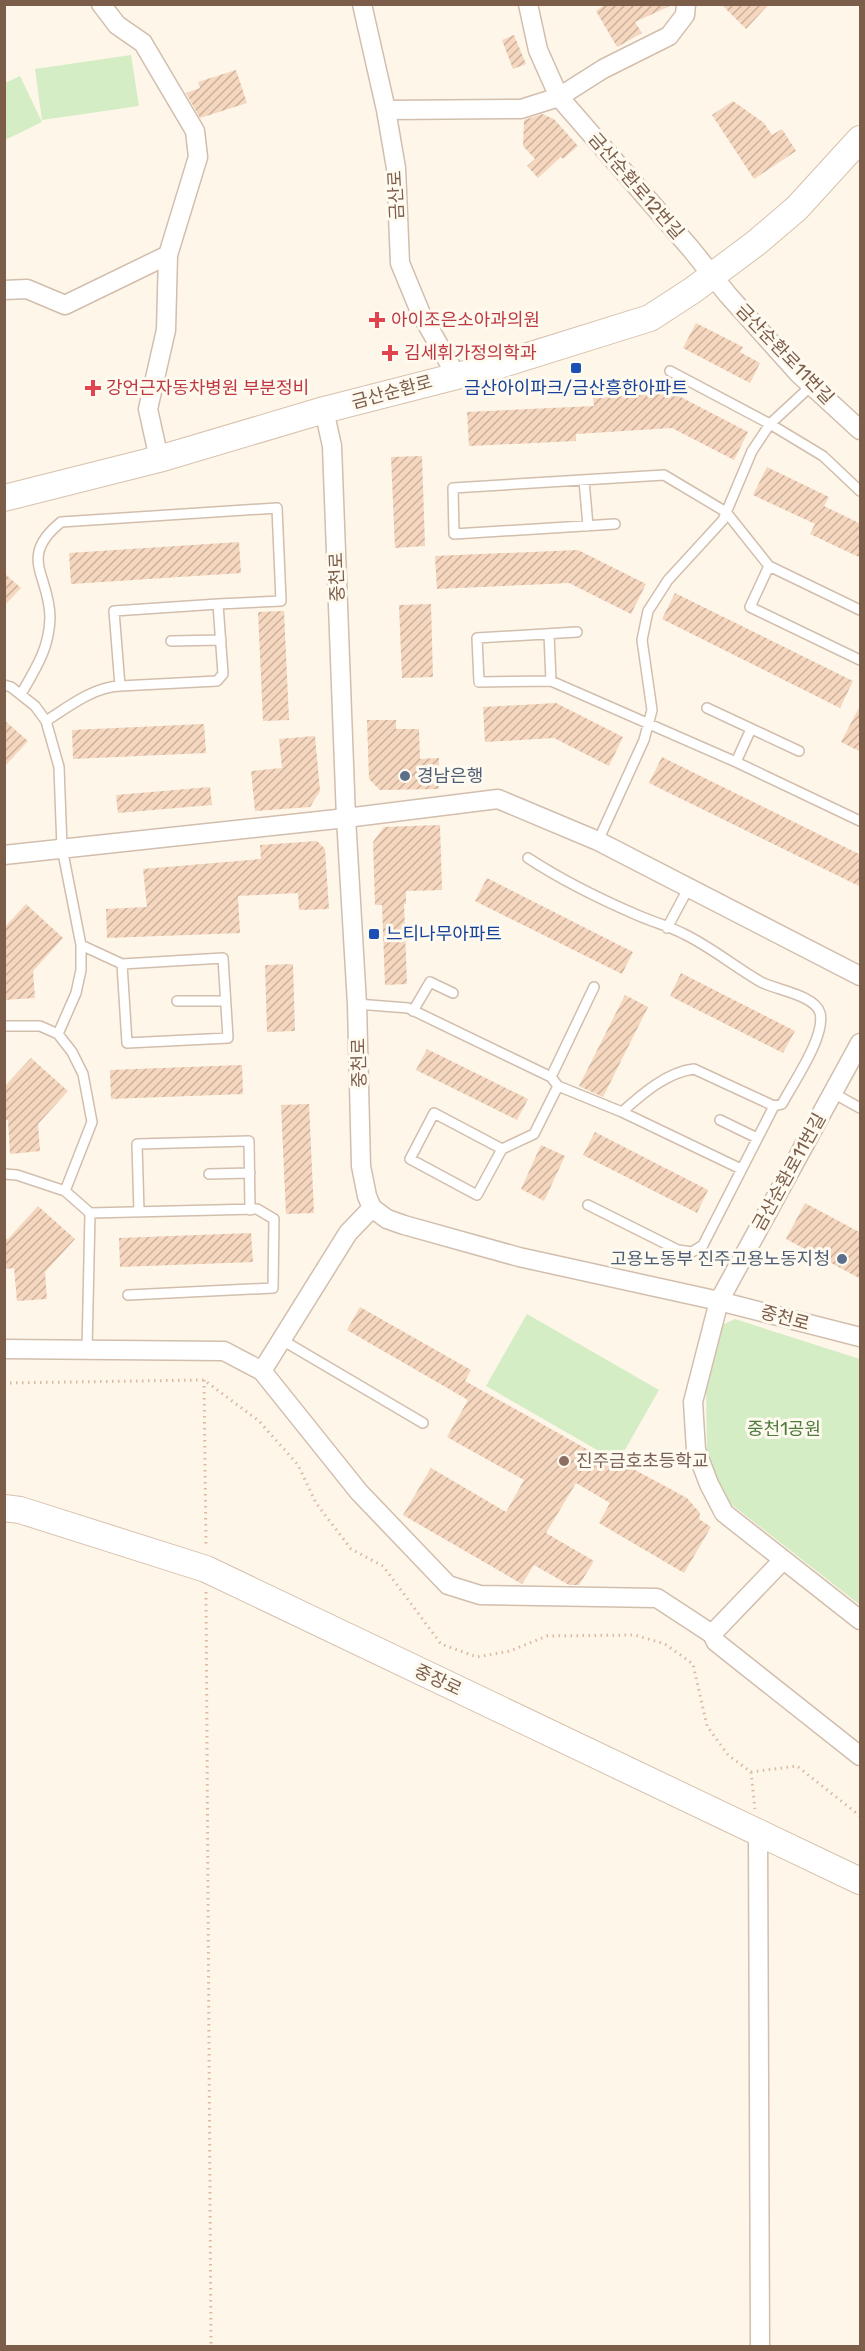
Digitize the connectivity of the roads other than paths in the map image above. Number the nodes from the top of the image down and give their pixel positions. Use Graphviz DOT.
graph roads {
  1 [pos="101,4"];
  2 [pos="362,4"];
  3 [pos="528,4"];
  4 [pos="686,4"];
  5 [pos="559,97"];
  6 [pos="386,110"];
  7 [pos="861,139"];
  8 [pos="168,255"];
  9 [pos="712,276"];
  10 [pos="4,290"];
  11 [pos="670,371"];
  12 [pos="456,375"];
  13 [pos="812,385"];
  14 [pos="324,410"];
  15 [pos="770,424"];
  16 [pos="861,430"];
  17 [pos="159,459"];
  18 [pos="584,480"];
  19 [pos="861,491"];
  20 [pos="4,498"];
  21 [pos="726,512"];
  22 [pos="615,524"];
  23 [pos="588,526"];
  24 [pos="769,566"];
  25 [pos="218,604"];
  26 [pos="861,609"];
  27 [pos="578,632"];
  28 [pos="549,634"];
  29 [pos="221,640"];
  30 [pos="171,641"];
  31 [pos="861,660"];
  32 [pos="551,681"];
  33 [pos="4,685"];
  34 [pos="120,686"];
  35 [pos="21,694"];
  36 [pos="707,708"];
  37 [pos="46,721"];
  38 [pos="649,724"];
  39 [pos="751,729"];
  40 [pos="799,751"];
  41 [pos="736,762"];
  42 [pos="346,819"];
  43 [pos="861,821"];
  44 [pos="598,841"];
  45 [pos="62,848"];
  46 [pos="4,855"];
  47 [pos="528,858"];
  48 [pos="689,887"];
  49 [pos="667,928"];
  50 [pos="81,945"];
  51 [pos="122,964"];
  52 [pos="861,976"];
  53 [pos="594,987"];
  54 [pos="453,993"];
  55 [pos="177,1001"];
  56 [pos="225,1001"];
  57 [pos="357,1004"];
  58 [pos="413,1011"];
  59 [pos="4,1026"];
  60 [pos="58,1034"];
  61 [pos="861,1043"];
  62 [pos="550,1077"];
  63 [pos="558,1086"];
  64 [pos="832,1093"];
  65 [pos="774,1106"];
  66 [pos="861,1108"];
  67 [pos="622,1112"];
  68 [pos="720,1120"];
  69 [pos="757,1138"];
  70 [pos="502,1149"];
  71 [pos="741,1169"];
  72 [pos="250,1173"];
  73 [pos="4,1174"];
  74 [pos="209,1174"];
  75 [pos="66,1191"];
  76 [pos="588,1205"];
  77 [pos="372,1208"];
  78 [pos="250,1209"];
  79 [pos="139,1212"];
  80 [pos="90,1213"];
  81 [pos="128,1295"];
  82 [pos="719,1301"];
  83 [pos="861,1337"];
  84 [pos="282,1340"];
  85 [pos="4,1349"];
  86 [pos="87,1350"];
  87 [pos="262,1371"];
  88 [pos="423,1423"];
  89 [pos="4,1508"];
  90 [pos="783,1560"];
  91 [pos="861,1620"];
  92 [pos="712,1634"];
  93 [pos="861,1756"];
  94 [pos="758,1832"];
  95 [pos="861,1881"];
  96 [pos="760,2346"];
  1 -- 8 [label="street"];
  2 -- 6 [label="street, 금산로"];
  3 -- 5 [label="street, 금산순환로12번길"];
  4 -- 5 [label="street"];
  5 -- 6 [label="street"];
  5 -- 9 [label="street, 금산순환로12번길"];
  6 -- 12 [label="street, 금산로"];
  7 -- 9 [label="street, 금산순환로"];
  8 -- 10 [label="street"];
  8 -- 17 [label="street"];
  9 -- 12 [label="street, 금산순환로"];
  9 -- 13 [label="street, 금산순환로11번길"];
  11 -- 15 [label="lane"];
  12 -- 14 [label="street, 금산순환로"];
  13 -- 15 [label="lane"];
  13 -- 16 [label="street, 금산순환로11번길"];
  14 -- 17 [label="street, 금산순환로"];
  14 -- 42 [label="street, 중천로"];
  15 -- 19 [label="lane"];
  15 -- 21 [label="lane"];
  17 -- 20 [label="street, 금산순환로"];
  18 -- 21 [label="lane"];
  18 -- 23 [label="lane"];
  18 -- 23 [label="lane"];
  21 -- 24 [label="lane"];
  21 -- 38 [label="lane"];
  22 -- 23 [label="lane"];
  24 -- 26 [label="lane"];
  24 -- 31 [label="lane"];
  25 -- 29 [label="lane"];
  25 -- 34 [label="lane"];
  25 -- 35 [label="lane"];
  27 -- 28 [label="lane"];
  28 -- 32 [label="lane"];
  28 -- 32 [label="lane"];
  29 -- 30 [label="lane"];
  29 -- 34 [label="lane"];
  32 -- 38 [label="lane"];
  33 -- 35 [label="lane"];
  34 -- 37 [label="lane"];
  35 -- 37 [label="lane"];
  36 -- 39 [label="lane"];
  37 -- 45 [label="lane"];
  38 -- 41 [label="lane"];
  38 -- 44 [label="lane"];
  39 -- 40 [label="lane"];
  39 -- 41 [label="lane"];
  41 -- 43 [label="lane"];
  42 -- 44 [label="street"];
  42 -- 45 [label="street"];
  42 -- 57 [label="street, 중천로"];
  44 -- 48 [label="street"];
  45 -- 46 [label="street"];
  45 -- 50 [label="lane"];
  47 -- 49 [label="lane"];
  48 -- 49 [label="lane"];
  48 -- 52 [label="street"];
  49 -- 65 [label="lane"];
  50 -- 51 [label="lane"];
  50 -- 60 [label="lane"];
  51 -- 56 [label="lane"];
  51 -- 56 [label="lane"];
  53 -- 62 [label="lane"];
  54 -- 58 [label="lane"];
  55 -- 56 [label="lane"];
  57 -- 58 [label="lane"];
  57 -- 77 [label="street, 중천로"];
  58 -- 62 [label="lane"];
  59 -- 60 [label="lane"];
  60 -- 75 [label="lane"];
  61 -- 64 [label="street, 금산순환로11번길"];
  62 -- 63 [label="lane"];
  63 -- 67 [label="lane"];
  63 -- 70 [label="lane"];
  64 -- 66 [label="lane"];
  64 -- 82 [label="street, 금산순환로11번길"];
  65 -- 67 [label="lane"];
  65 -- 69 [label="lane"];
  67 -- 71 [label="lane"];
  68 -- 69 [label="lane"];
  69 -- 71 [label="lane"];
  70 -- 70 [label="lane"];
  71 -- 76 [label="lane"];
  72 -- 74 [label="lane"];
  72 -- 78 [label="lane"];
  72 -- 79 [label="lane"];
  73 -- 75 [label="lane"];
  75 -- 80 [label="lane"];
  77 -- 82 [label="street, 중천로"];
  77 -- 84 [label="street"];
  78 -- 79 [label="lane"];
  78 -- 81 [label="lane"];
  79 -- 80 [label="lane"];
  80 -- 86 [label="lane"];
  82 -- 83 [label="street, 중천로"];
  82 -- 90 [label="street, 금산순환로11번길"];
  84 -- 87 [label="street"];
  84 -- 88 [label="lane"];
  85 -- 86 [label="street"];
  86 -- 87 [label="street"];
  87 -- 92 [label="street"];
  89 -- 94 [label="street, 중장로"];
  90 -- 91 [label="street, 금산순환로11번길"];
  90 -- 92 [label="street"];
  92 -- 93 [label="street"];
  94 -- 95 [label="street, 중장로"];
  94 -- 96 [label="street"];
}
